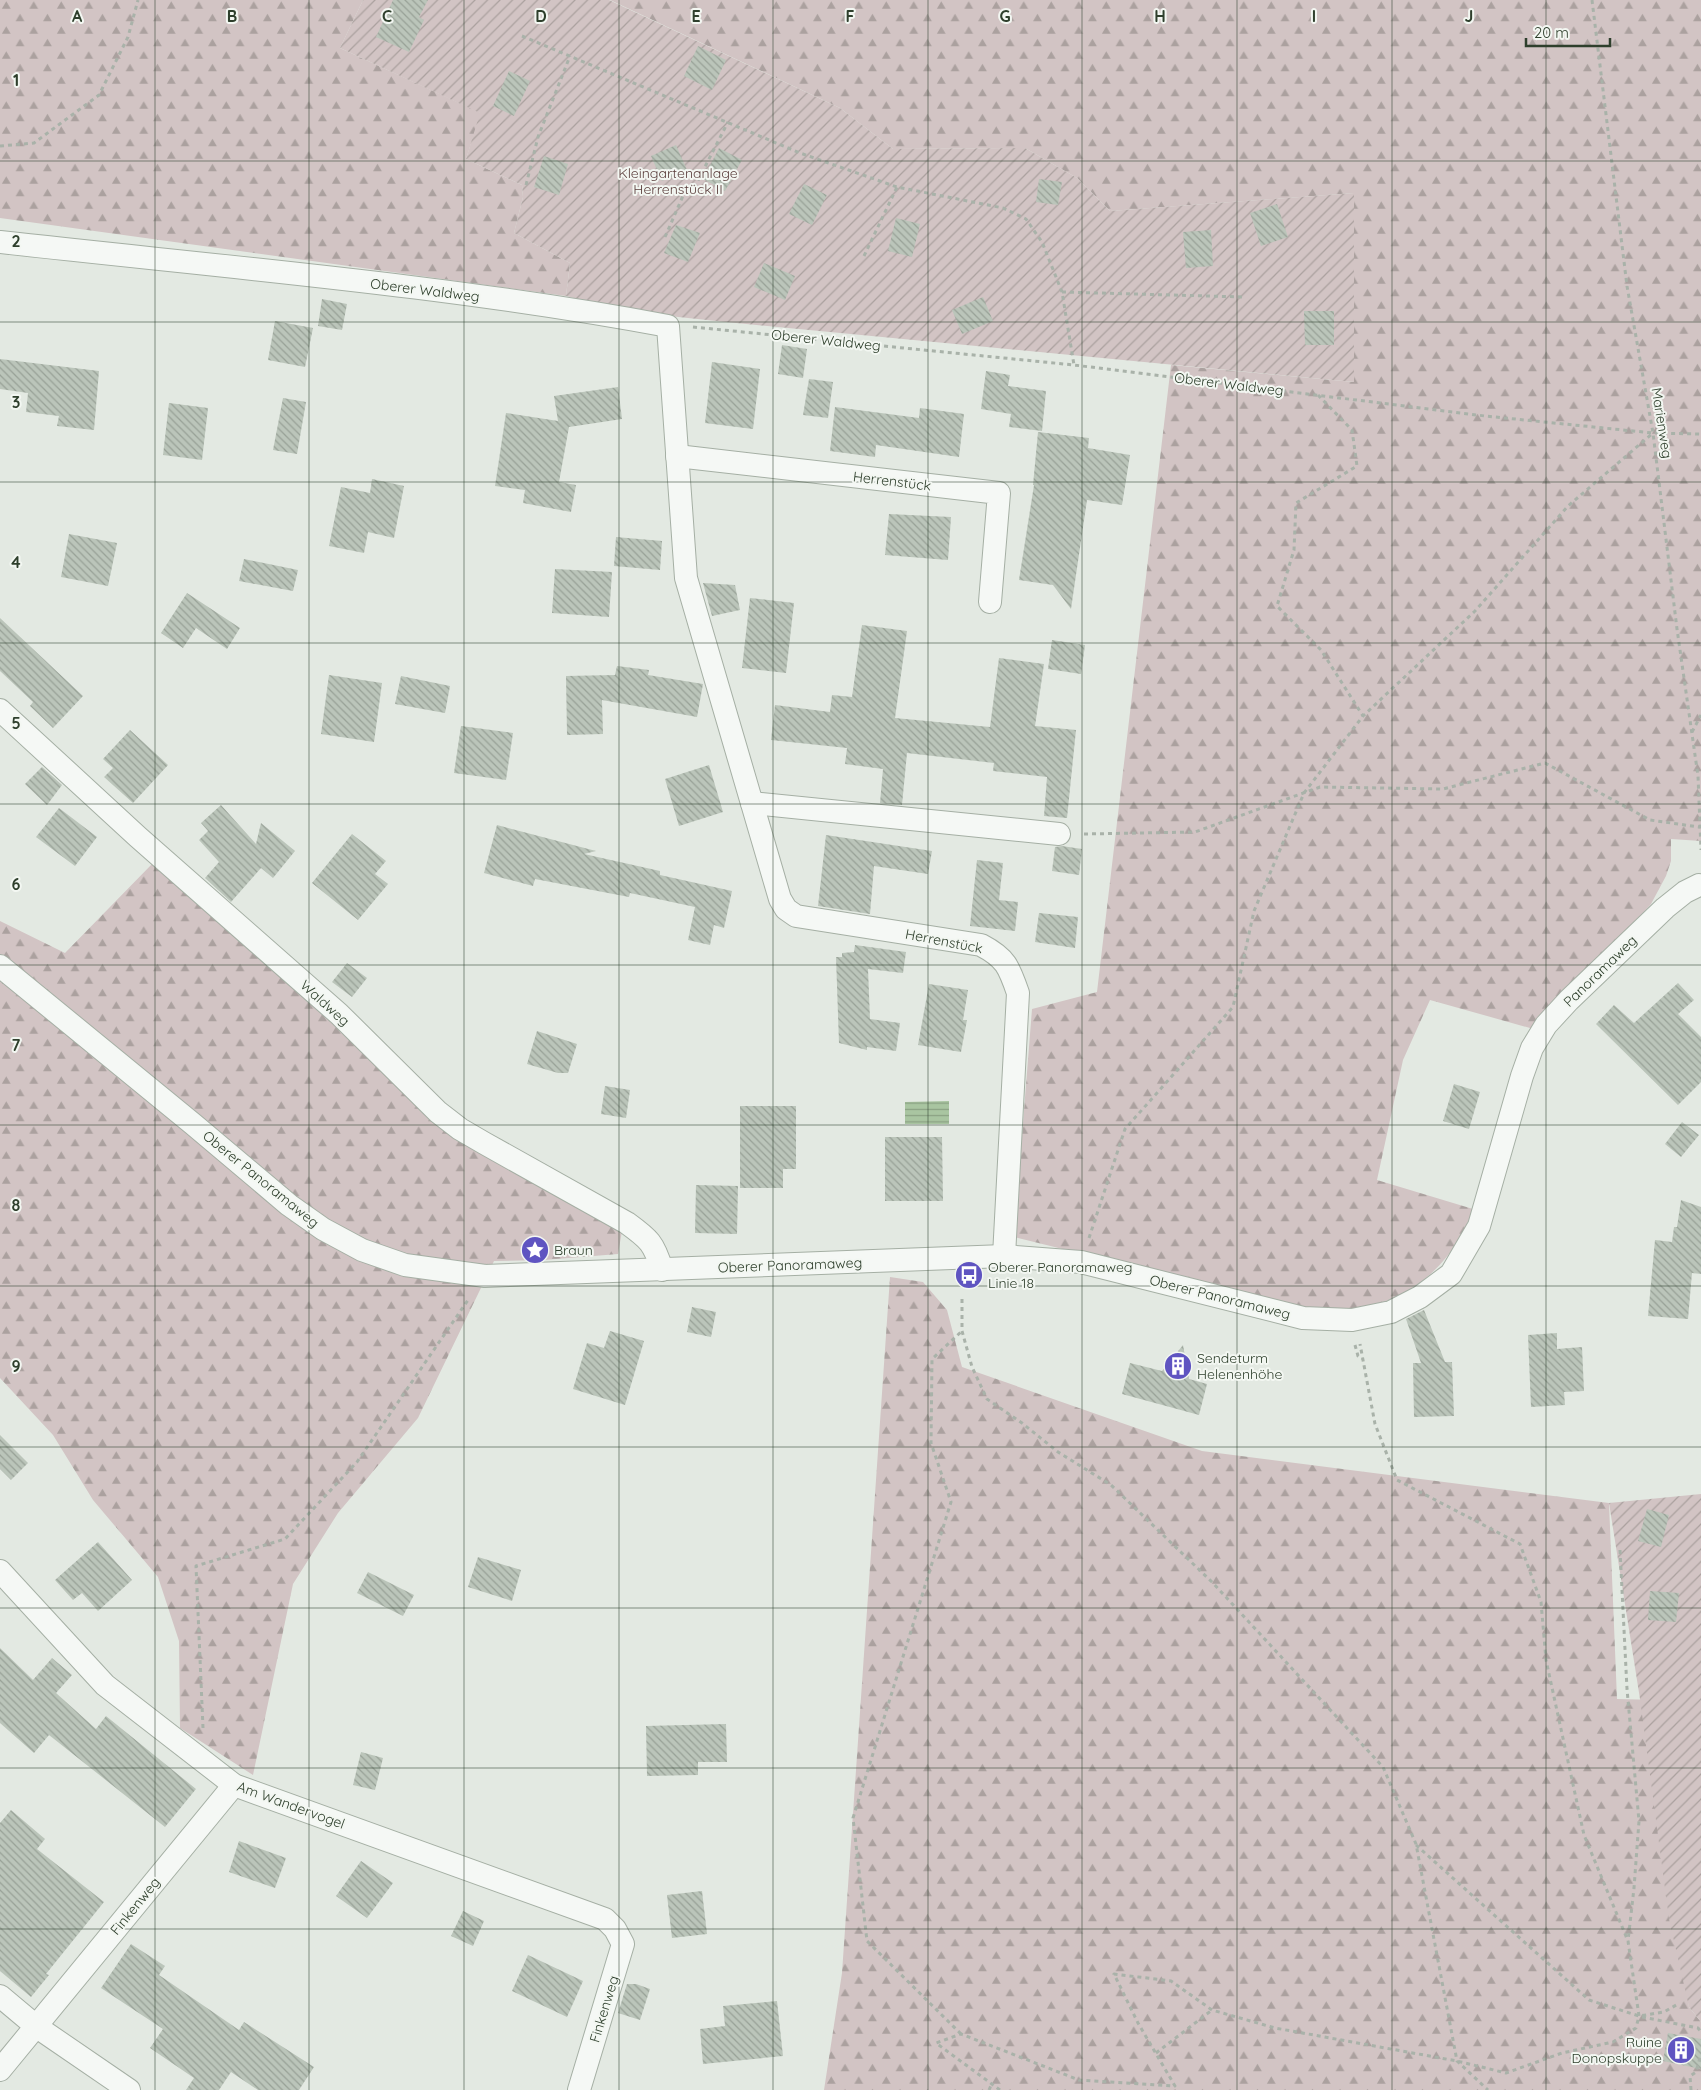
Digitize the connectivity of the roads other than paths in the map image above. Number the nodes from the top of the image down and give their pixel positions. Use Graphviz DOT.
graph roads {
  1 [pos="0,242"];
  2 [pos="668,326"];
  3 [pos="677,456"];
  4 [pos="990,602"];
  5 [pos="0,710"];
  6 [pos="752,803"];
  7 [pos="1059,834"];
  8 [pos="1699,885"];
  9 [pos="0,966"];
  10 [pos="1522,1076"];
  11 [pos="1004,1256"];
  12 [pos="662,1270"];
  13 [pos="0,1571"];
  14 [pos="234,1786"];
  15 [pos="615,1929"];
  16 [pos="0,1996"];
  17 [pos="37,2027"];
  18 [pos="0,2070"];
  19 [pos="129,2090"];
  20 [pos="579,2090"];
  1 -- 2 [label="street, Oberer Waldweg"];
  2 -- 3 [label="street, Herrenstück"];
  3 -- 4 [label="street, Herrenstück"];
  3 -- 6 [label="street, Herrenstück"];
  5 -- 12 [label="street, Waldweg"];
  6 -- 7 [label="street"];
  6 -- 11 [label="street, Herrenstück"];
  8 -- 10 [label="street, Panoramaweg"];
  9 -- 12 [label="street, Oberer Panoramaweg"];
  10 -- 11 [label="street, Oberer Panoramaweg"];
  11 -- 12 [label="street, Oberer Panoramaweg"];
  13 -- 14 [label="street, Am Wandervogel"];
  14 -- 15 [label="street, Am Wandervogel"];
  14 -- 17 [label="street, Finkenweg"];
  15 -- 20 [label="street, Finkenweg"];
  16 -- 17 [label="street"];
  17 -- 18 [label="street, Finkenweg"];
  17 -- 19 [label="street"];
}
